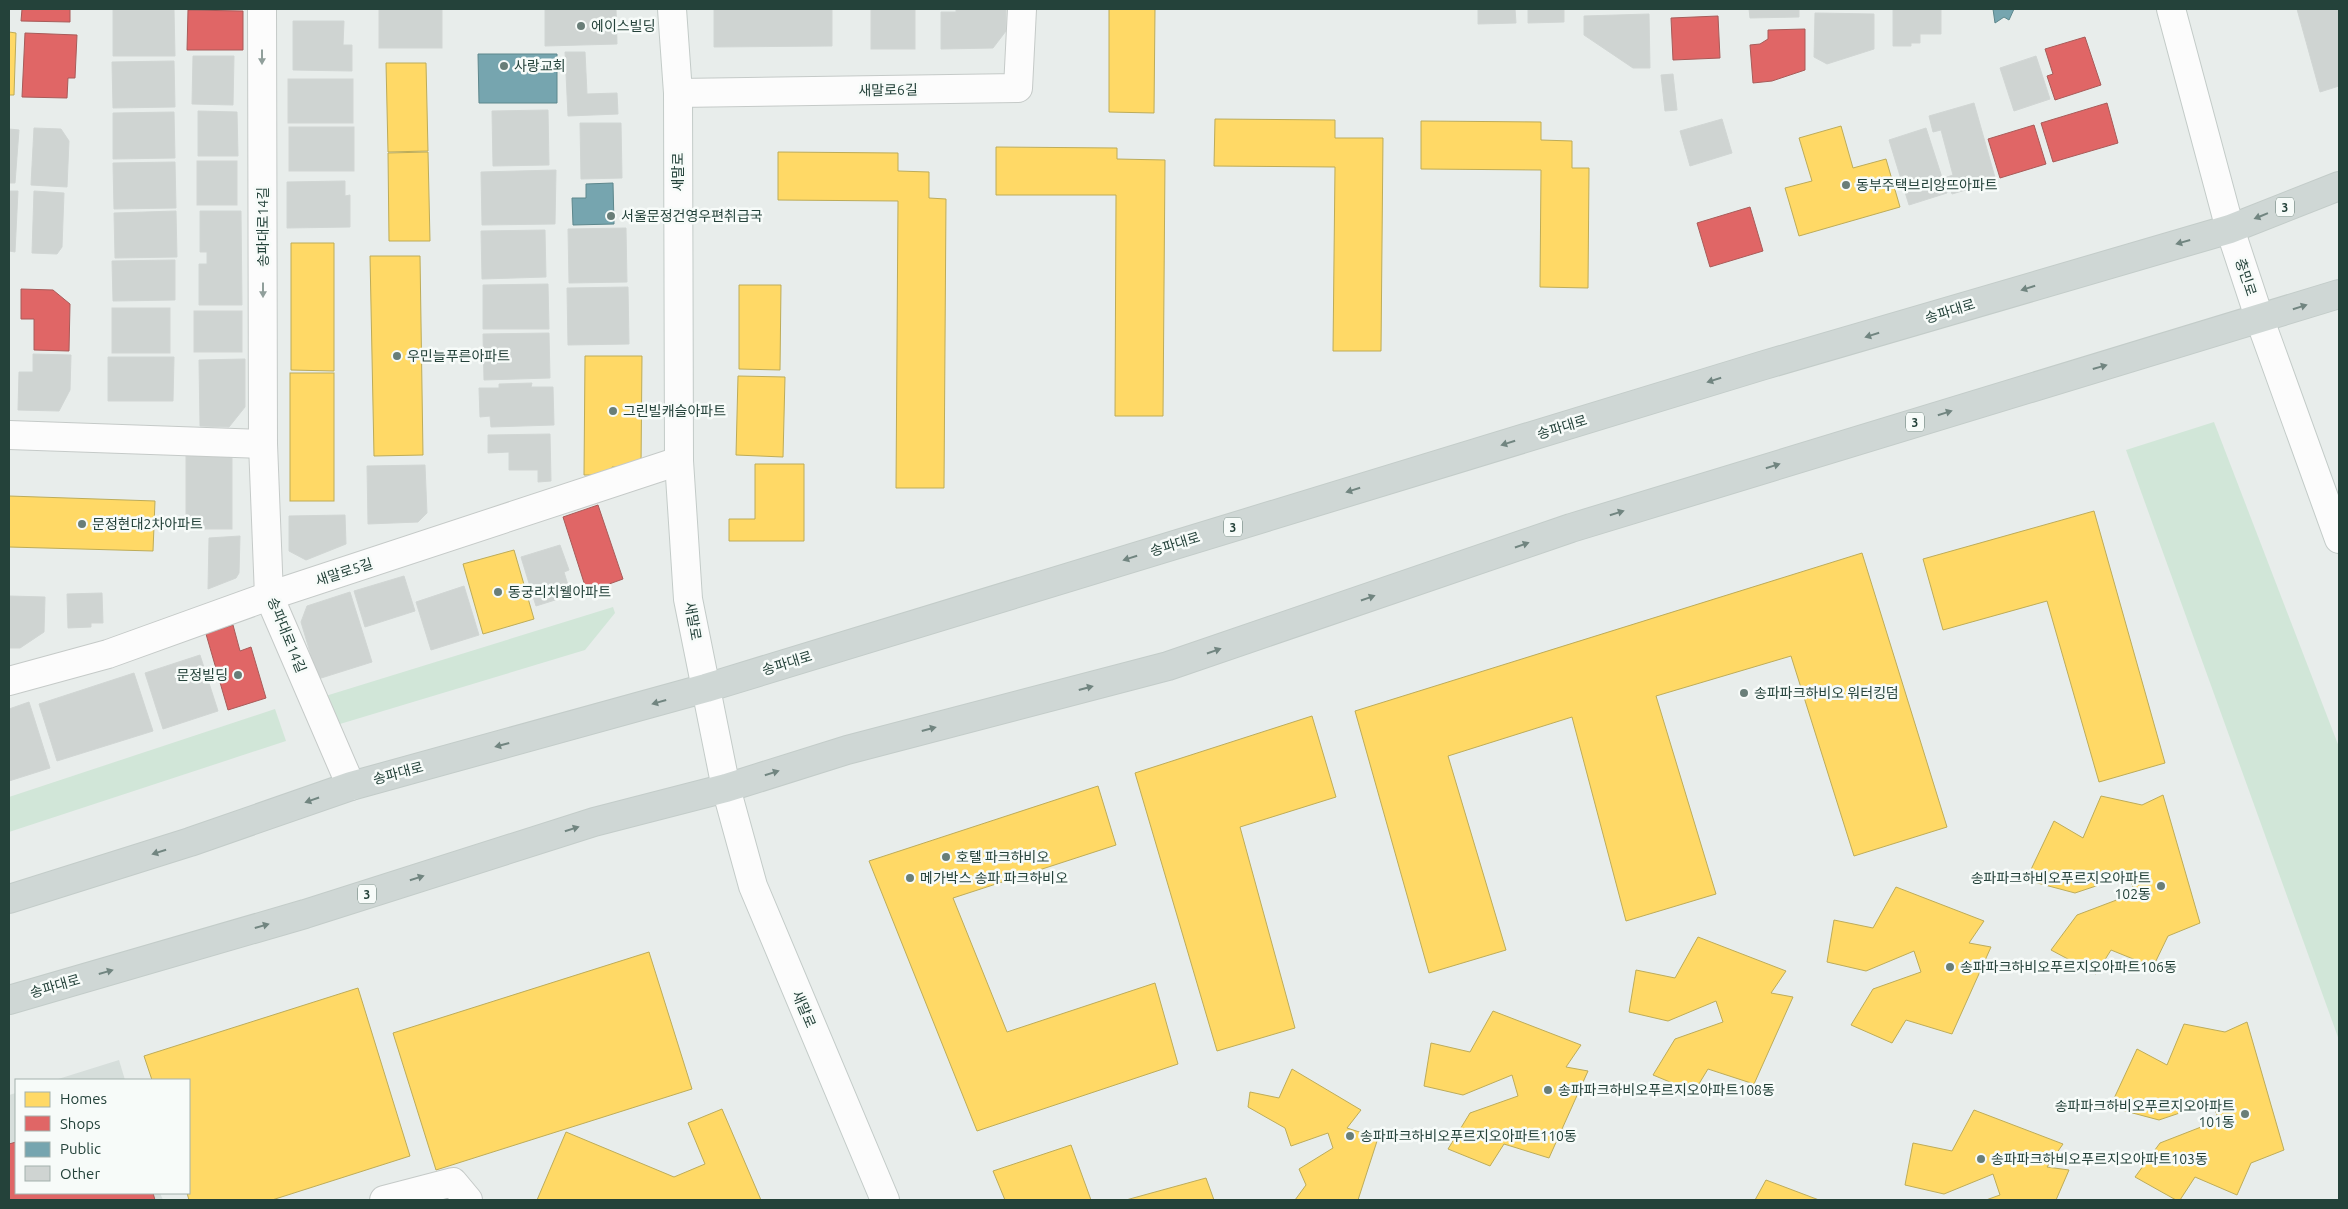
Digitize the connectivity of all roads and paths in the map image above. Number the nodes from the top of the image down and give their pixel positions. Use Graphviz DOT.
graph roads {
  1 [pos="262,9"];
  2 [pos="672,9"];
  3 [pos="1022,9"];
  4 [pos="2171,9"];
  5 [pos="678,94"];
  6 [pos="2339,186"];
  7 [pos="2230,228"];
  8 [pos="2339,294"];
  9 [pos="2260,320"];
  10 [pos="9,436"];
  11 [pos="263,444"];
  12 [pos="679,461"];
  13 [pos="2339,539"];
  14 [pos="269,596"];
  15 [pos="9,681"];
  16 [pos="706,688"];
  17 [pos="351,786"];
  18 [pos="726,788"];
  19 [pos="9,899"];
  20 [pos="9,1000"];
  21 [pos="384,1200"];
  22 [pos="468,1200"];
  23 [pos="885,1200"];
  1 -- 11 [label="street, 송파대로14길, one-way"];
  2 -- 5 [label="street, 새말로"];
  3 -- 5 [label="street, 새말로6길"];
  4 -- 7 [label="street, 충민로"];
  5 -- 12 [label="street, 새말로"];
  6 -- 7 [label="main road, 송파대로 / 3, one-way"];
  7 -- 9 [label="street, 충민로"];
  7 -- 16 [label="main road, 송파대로 / 3, one-way"];
  9 -- 8 [label="main road, 송파대로 / 3, one-way"];
  9 -- 13 [label="street, 충민로"];
  18 -- 9 [label="main road, 송파대로 / 3, one-way"];
  10 -- 11 [label="street"];
  11 -- 14 [label="street, 송파대로14길"];
  12 -- 14 [label="street, 새말로5길"];
  12 -- 16 [label="street, 새말로"];
  14 -- 15 [label="street, 새말로5길"];
  14 -- 17 [label="street, 송파대로14길"];
  16 -- 17 [label="main road, 송파대로 / 3, one-way"];
  16 -- 18 [label="street, 새말로"];
  17 -- 19 [label="main road, 송파대로 / 3, one-way"];
  20 -- 18 [label="main road, 송파대로 / 3, one-way"];
  18 -- 23 [label="street, 새말로"];
  21 -- 22 [label="street"];
}
